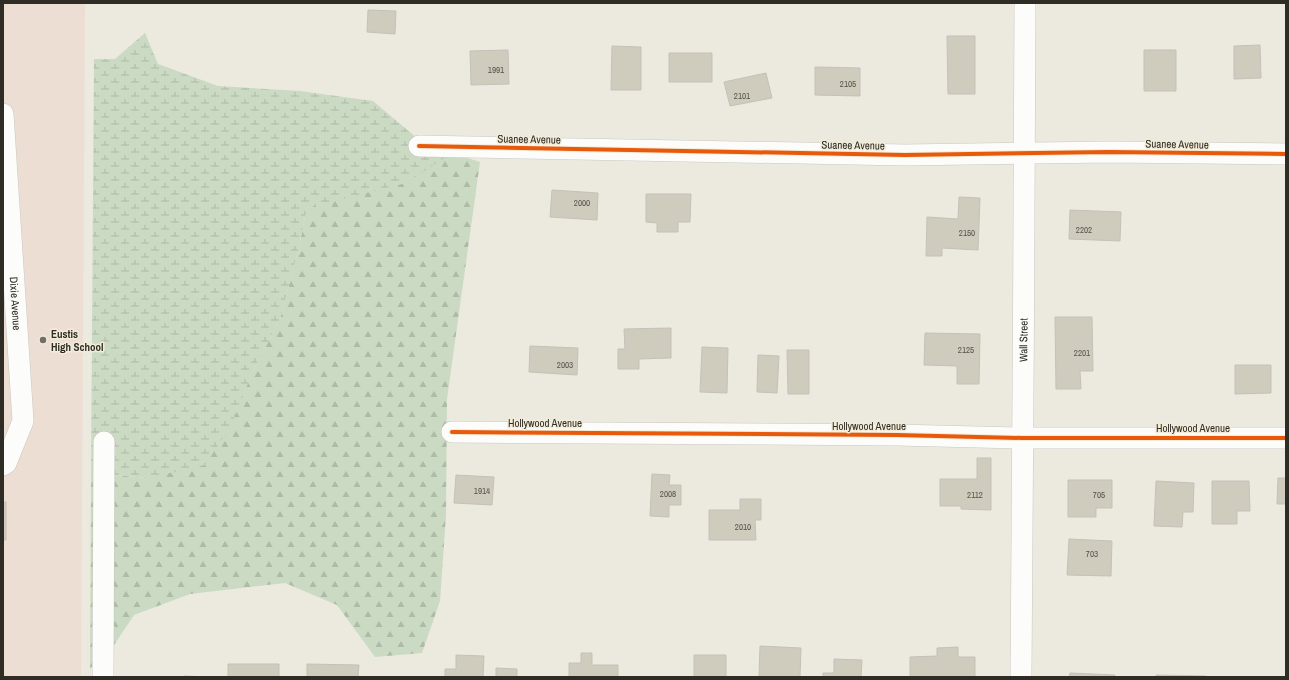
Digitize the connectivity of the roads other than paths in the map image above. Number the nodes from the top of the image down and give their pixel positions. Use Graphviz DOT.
graph roads {
  1 [pos="1025,3"];
  2 [pos="3,114"];
  3 [pos="419,146"];
  4 [pos="1025,154"];
  5 [pos="1286,154"];
  6 [pos="452,432"];
  7 [pos="1022,438"];
  8 [pos="1286,438"];
  9 [pos="104,442"];
  10 [pos="3,465"];
  11 [pos="103,677"];
  12 [pos="1021,677"];
  1 -- 4 [label="street, Wall Street"];
  2 -- 10 [label="street, Dixie Avenue"];
  3 -- 4 [label="street, Suanee Avenue"];
  4 -- 5 [label="street, Suanee Avenue"];
  4 -- 7 [label="street, Wall Street"];
  6 -- 7 [label="street, Hollywood Avenue"];
  7 -- 8 [label="street, Hollywood Avenue"];
  7 -- 12 [label="street, Wall Street"];
  9 -- 11 [label="street"];
}
